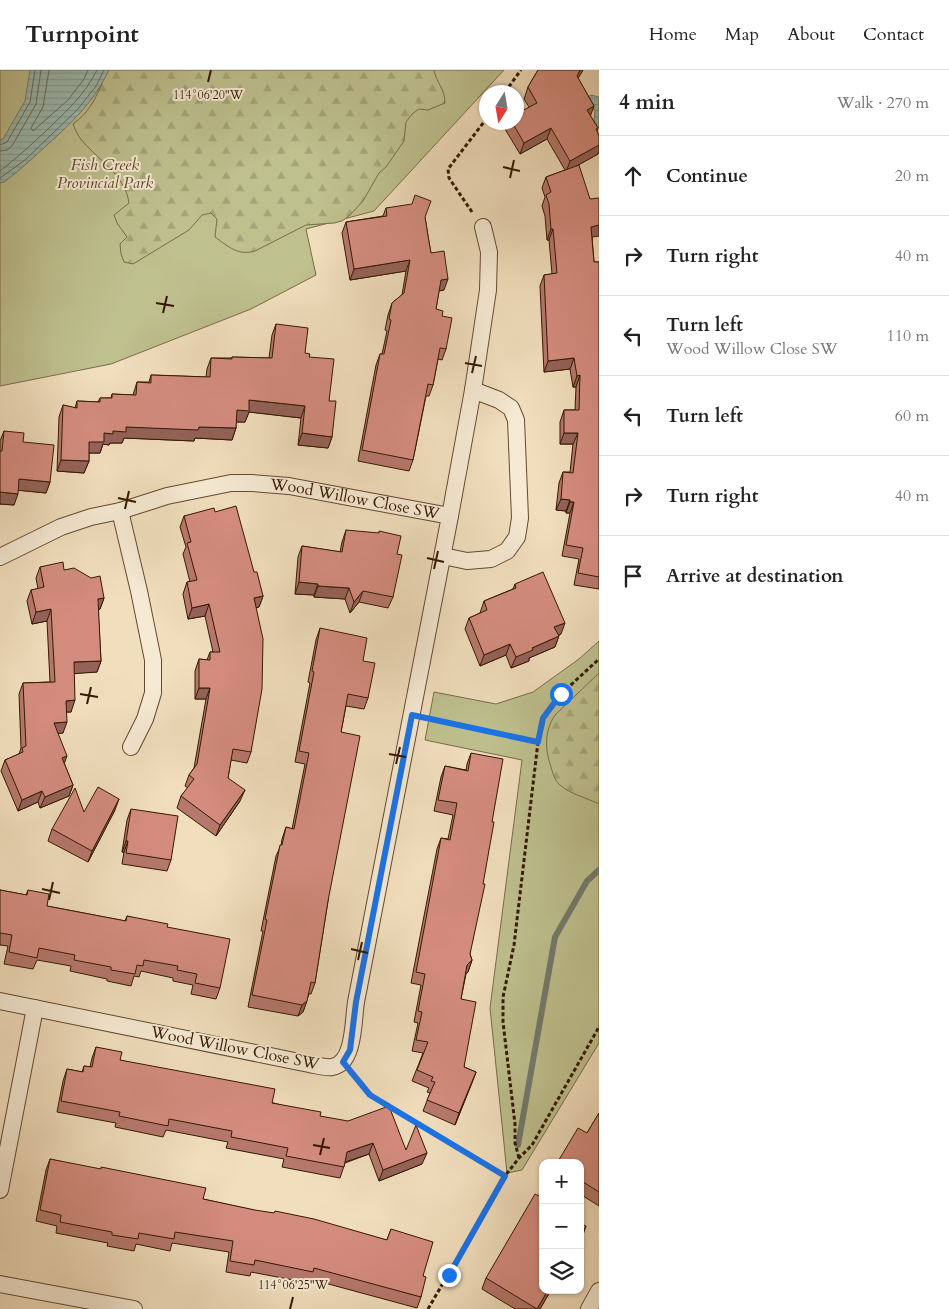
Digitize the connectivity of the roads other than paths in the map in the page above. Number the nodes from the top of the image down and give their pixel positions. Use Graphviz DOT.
graph roads {
  1 [pos="483,226"];
  2 [pos="473,390"];
  3 [pos="120,511"];
  4 [pos="450,516"];
  5 [pos="0,556"];
  6 [pos="442,556"];
  7 [pos="131,747"];
  8 [pos="0,1001"];
  9 [pos="35,1008"];
  10 [pos="0,1190"];
  11 [pos="0,1284"];
  12 [pos="599,1291"];
  13 [pos="134,1309"];
  14 [pos="589,1309"];
  1 -- 2 [label="street"];
  2 -- 4 [label="street"];
  2 -- 6 [label="street"];
  3 -- 4 [label="street, Wood Willow Close SW"];
  3 -- 5 [label="street, Wood Willow Close SW"];
  3 -- 7 [label="street"];
  4 -- 6 [label="street, Wood Willow Close SW"];
  6 -- 9 [label="street, Wood Willow Close SW"];
  8 -- 9 [label="street, Wood Willow Close SW"];
  9 -- 10 [label="street"];
  11 -- 13 [label="street"];
  12 -- 14 [label="street"];
}
